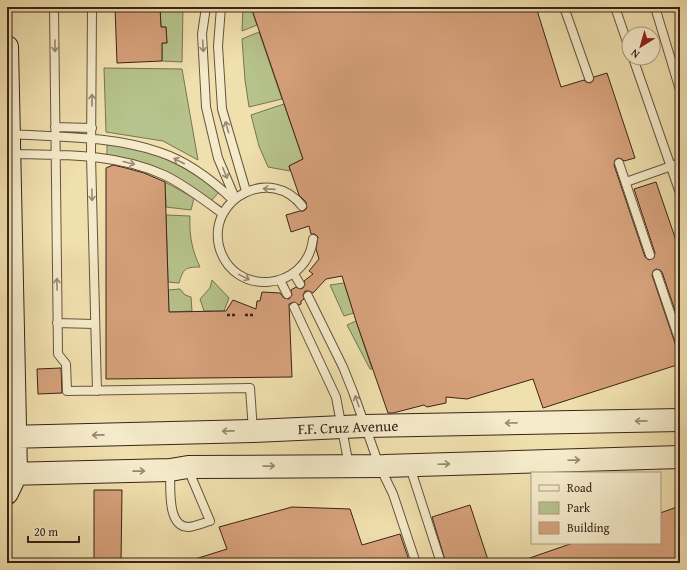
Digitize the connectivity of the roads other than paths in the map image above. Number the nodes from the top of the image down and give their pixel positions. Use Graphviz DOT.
graph roads {
  1 [pos="54,7"];
  2 [pos="92,7"];
  3 [pos="206,7"];
  4 [pos="221,7"];
  5 [pos="564,7"];
  6 [pos="615,7"];
  7 [pos="655,7"];
  8 [pos="621,26"];
  9 [pos="7,47"];
  10 [pos="635,66"];
  11 [pos="589,78"];
  12 [pos="680,90"];
  13 [pos="55,127"];
  14 [pos="92,128"];
  15 [pos="55,137"];
  16 [pos="92,139"];
  17 [pos="8,144"];
  18 [pos="56,155"];
  19 [pos="91,156"];
  20 [pos="619,163"];
  21 [pos="680,163"];
  22 [pos="670,167"];
  23 [pos="626,182"];
  24 [pos="246,192"];
  25 [pos="680,193"];
  26 [pos="234,199"];
  27 [pos="302,206"];
  28 [pos="9,209"];
  29 [pos="223,214"];
  30 [pos="313,239"];
  31 [pos="650,255"];
  32 [pos="294,274"];
  33 [pos="657,274"];
  34 [pos="280,280"];
  35 [pos="300,284"];
  36 [pos="287,294"];
  37 [pos="308,296"];
  38 [pos="294,307"];
  39 [pos="57,323"];
  40 [pos="95,324"];
  41 [pos="680,342"];
  42 [pos="97,391"];
  43 [pos="680,420"];
  44 [pos="365,426"];
  45 [pos="342,427"];
  46 [pos="253,431"];
  47 [pos="11,437"];
  48 [pos="680,457"];
  49 [pos="410,464"];
  50 [pos="379,465"];
  51 [pos="349,466"];
  52 [pos="179,469"];
  53 [pos="10,480"];
  54 [pos="416,563"];
  55 [pos="441,563"];
  1 -- 13 [label="lane, one-way"];
  14 -- 2 [label="lane, one-way"];
  3 -- 26 [label="lane, one-way"];
  24 -- 4 [label="lane, one-way"];
  5 -- 11 [label="lane"];
  6 -- 8 [label="lane"];
  7 -- 12 [label="lane"];
  9 -- 17 [label="street"];
  10 -- 22 [label="lane"];
  13 -- 14 [label="lane"];
  13 -- 15 [label="lane"];
  14 -- 16 [label="lane"];
  15 -- 16 [label="lane"];
  15 -- 17 [label="lane"];
  15 -- 18 [label="lane"];
  16 -- 19 [label="lane"];
  26 -- 16 [label="lane, one-way"];
  17 -- 18 [label="lane"];
  17 -- 28 [label="street"];
  18 -- 19 [label="lane"];
  39 -- 18 [label="lane, one-way"];
  19 -- 29 [label="lane, one-way"];
  19 -- 40 [label="lane, one-way"];
  20 -- 23 [label="lane"];
  21 -- 22 [label="lane"];
  22 -- 23 [label="lane"];
  22 -- 25 [label="lane"];
  23 -- 31 [label="lane"];
  24 -- 26 [label="lane"];
  27 -- 24 [label="lane, one-way"];
  26 -- 29 [label="lane"];
  28 -- 47 [label="street"];
  29 -- 34 [label="lane, one-way"];
  30 -- 32 [label="lane"];
  32 -- 34 [label="lane"];
  32 -- 35 [label="lane"];
  33 -- 41 [label="lane"];
  34 -- 36 [label="lane"];
  44 -- 37 [label="lane, one-way"];
  38 -- 45 [label="lane"];
  39 -- 40 [label="lane"];
  39 -- 42 [label="lane"];
  40 -- 42 [label="lane"];
  42 -- 46 [label="lane"];
  43 -- 44 [label="street, F.F. Cruz Avenue, one-way"];
  44 -- 45 [label="street, F.F. Cruz Avenue"];
  44 -- 50 [label="lane"];
  45 -- 46 [label="street, F.F. Cruz Avenue"];
  45 -- 51 [label="lane"];
  46 -- 47 [label="street, F.F. Cruz Avenue, one-way"];
  47 -- 53 [label="street"];
  49 -- 48 [label="street, one-way"];
  49 -- 50 [label="street"];
  49 -- 55 [label="lane"];
  50 -- 51 [label="street"];
  50 -- 54 [label="lane"];
  52 -- 51 [label="street, one-way"];
  52 -- 52 [label="lane"];
  53 -- 52 [label="street, one-way"];
}
